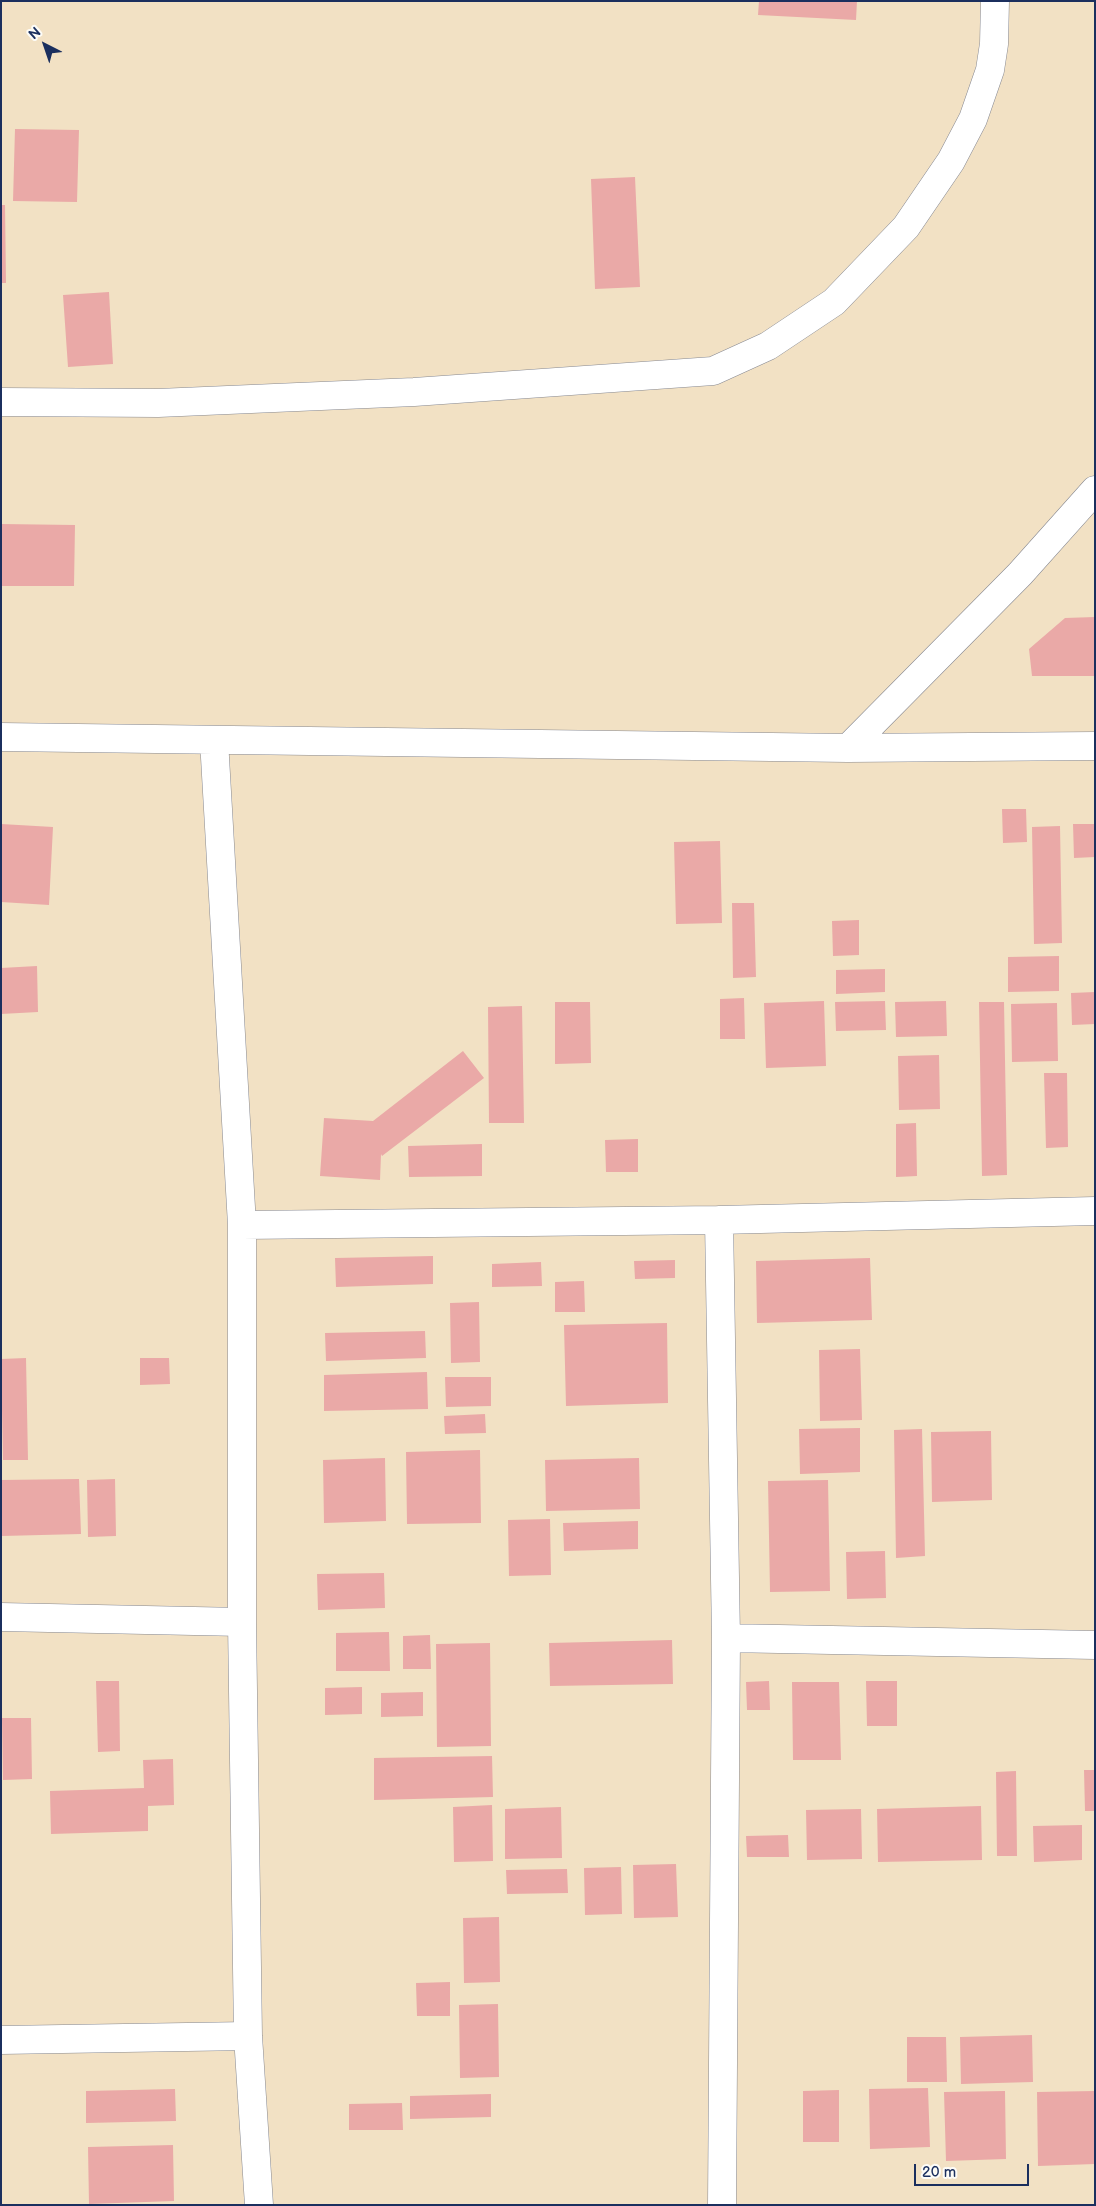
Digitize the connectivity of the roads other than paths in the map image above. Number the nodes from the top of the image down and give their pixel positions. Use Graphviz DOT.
graph roads {
  1 [pos="994,1"];
  2 [pos="1,402"];
  3 [pos="1095,490"];
  4 [pos="1,738"];
  5 [pos="214,740"];
  6 [pos="1095,746"];
  7 [pos="848,748"];
  8 [pos="1095,1211"];
  9 [pos="718,1220"];
  10 [pos="242,1225"];
  11 [pos="1,1617"];
  12 [pos="242,1622"];
  13 [pos="726,1638"];
  14 [pos="1095,1645"];
  15 [pos="248,2036"];
  16 [pos="1,2040"];
  17 [pos="259,2205"];
  18 [pos="722,2205"];
  1 -- 2 [label="street"];
  3 -- 7 [label="street"];
  4 -- 5 [label="street"];
  5 -- 7 [label="street"];
  5 -- 10 [label="street"];
  6 -- 7 [label="street"];
  8 -- 9 [label="street"];
  9 -- 10 [label="street"];
  9 -- 13 [label="street"];
  10 -- 12 [label="street"];
  11 -- 12 [label="street"];
  12 -- 15 [label="street"];
  13 -- 14 [label="street"];
  13 -- 18 [label="street"];
  15 -- 16 [label="street"];
  15 -- 17 [label="street"];
}
